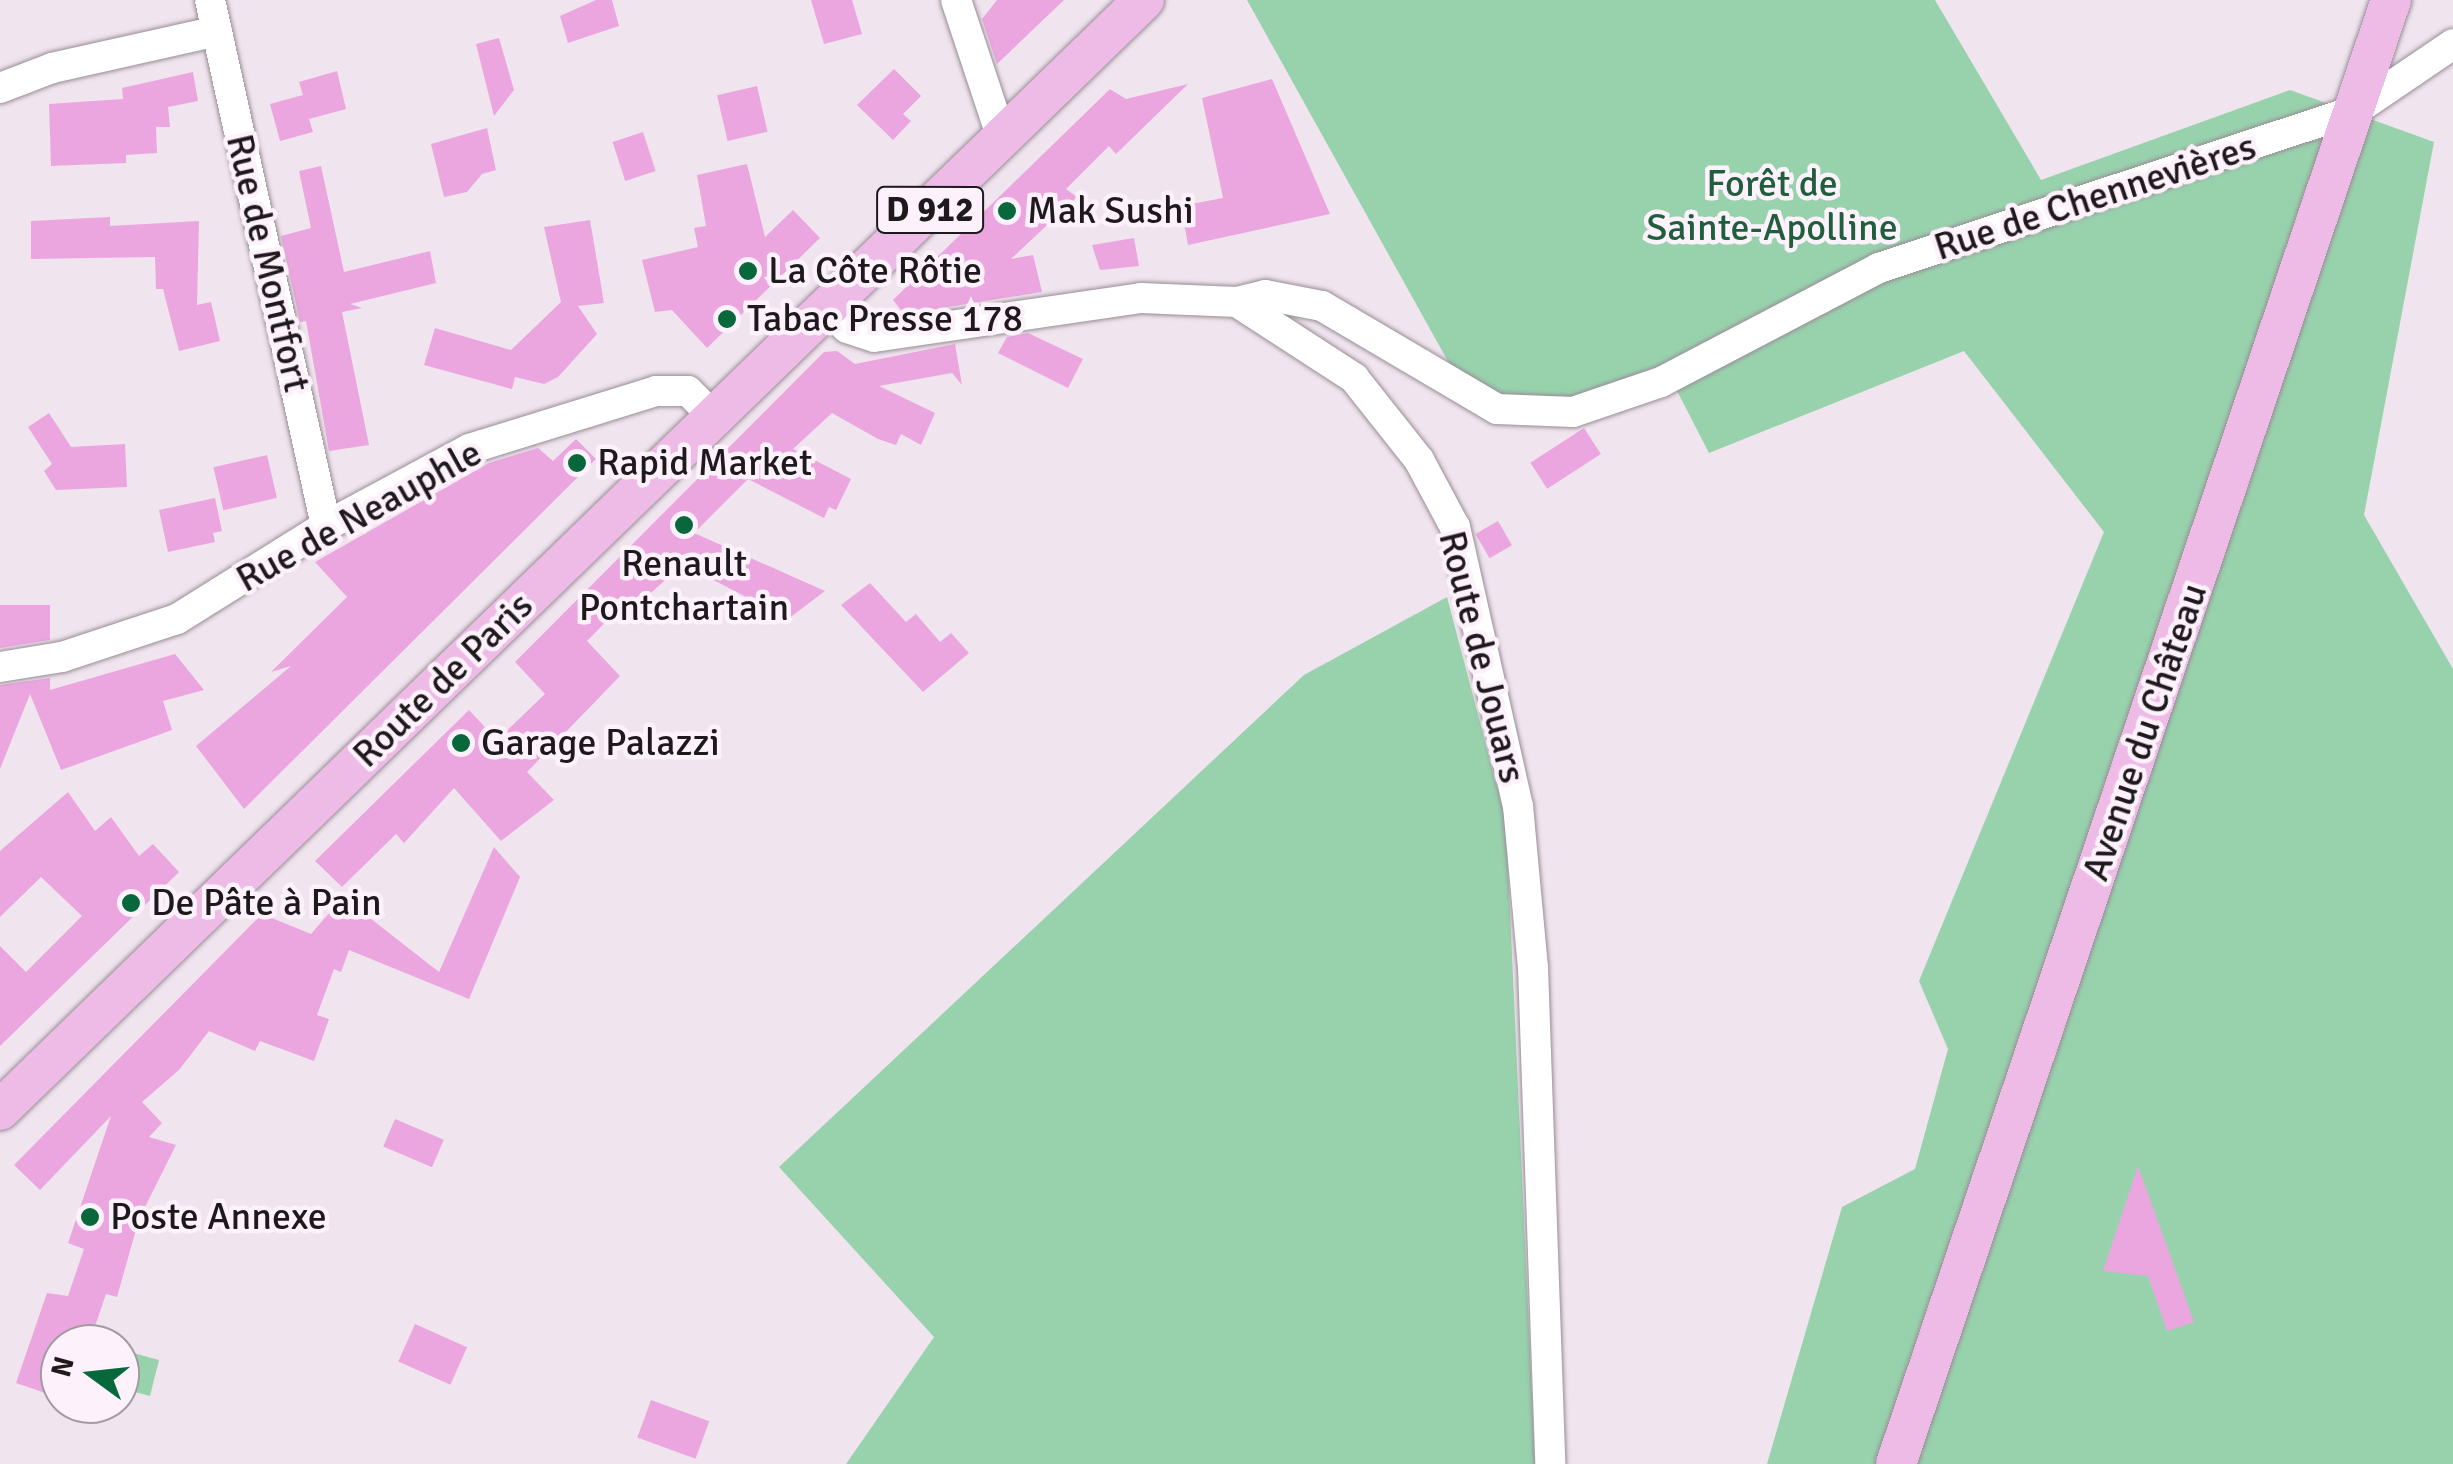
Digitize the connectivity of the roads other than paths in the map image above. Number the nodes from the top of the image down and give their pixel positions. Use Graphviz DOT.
graph roads {
  1 [pos="210,0"];
  2 [pos="956,0"];
  3 [pos="2392,0"];
  4 [pos="1128,5"];
  5 [pos="217,31"];
  6 [pos="2453,44"];
  7 [pos="0,88"];
  8 [pos="2356,110"];
  9 [pos="1002,138"];
  10 [pos="1237,302"];
  11 [pos="828,310"];
  12 [pos="714,418"];
  13 [pos="326,526"];
  14 [pos="0,667"];
  15 [pos="0,1110"];
  16 [pos="1550,1464"];
  17 [pos="1896,1464"];
  1 -- 5 [label="street, Rue de Montfort"];
  2 -- 9 [label="street"];
  3 -- 8 [label="main road, Avenue du Château"];
  4 -- 9 [label="main road, Route de Paris / D 912"];
  5 -- 7 [label="street"];
  5 -- 13 [label="street, Rue de Montfort"];
  6 -- 8 [label="street, Rue de Chennevières"];
  8 -- 10 [label="street, Rue de Chennevières"];
  8 -- 17 [label="main road, Avenue du Château"];
  9 -- 11 [label="main road, Route de Paris / D 912"];
  10 -- 11 [label="street"];
  10 -- 16 [label="street, Route de Jouars"];
  11 -- 12 [label="main road, Route de Paris / D 912"];
  12 -- 13 [label="street, Rue de Neauphle"];
  12 -- 15 [label="main road, Route de Paris / D 912"];
  13 -- 14 [label="street, Rue de Neauphle"];
}
